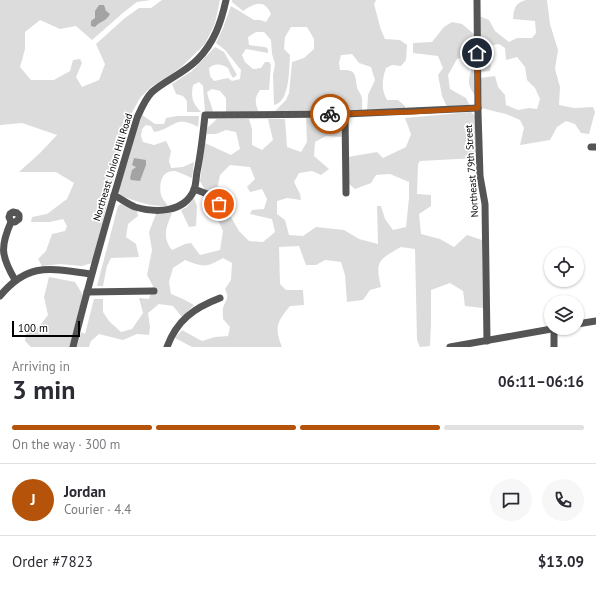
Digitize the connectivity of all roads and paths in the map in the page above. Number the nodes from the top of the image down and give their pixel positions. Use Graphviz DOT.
graph roads {
  1 [pos="226,0"];
  2 [pos="476,0"];
  3 [pos="478,108"];
  4 [pos="345,114"];
  5 [pos="194,190"];
  6 [pos="346,193"];
  7 [pos="114,195"];
  8 [pos="218,198"];
  9 [pos="12,222"];
  10 [pos="91,274"];
  11 [pos="15,280"];
  12 [pos="154,291"];
  13 [pos="87,292"];
  14 [pos="0,296"];
  15 [pos="220,298"];
  16 [pos="596,321"];
  17 [pos="584,323"];
  18 [pos="544,330"];
  19 [pos="555,335"];
  20 [pos="487,340"];
  21 [pos="73,347"];
  22 [pos="167,347"];
  23 [pos="450,347"];
  24 [pos="554,347"];
  1 -- 7 [label="street, Northeast Union Hill Road"];
  2 -- 3 [label="street, Northeast 79th Street"];
  3 -- 4 [label="street"];
  3 -- 20 [label="street, Northeast 79th Street"];
  4 -- 5 [label="street"];
  4 -- 6 [label="street"];
  5 -- 7 [label="street"];
  5 -- 8 [label="street"];
  7 -- 10 [label="street, Northeast Union Hill Road"];
  9 -- 11 [label="street"];
  10 -- 11 [label="street"];
  10 -- 13 [label="street, Northeast Union Hill Road"];
  11 -- 14 [label="street"];
  12 -- 13 [label="street"];
  13 -- 21 [label="street, Northeast Union Hill Road"];
  15 -- 22 [label="street"];
  16 -- 17 [label="street"];
  18 -- 20 [label="street"];
  19 -- 24 [label="street"];
  20 -- 23 [label="street"];
}
